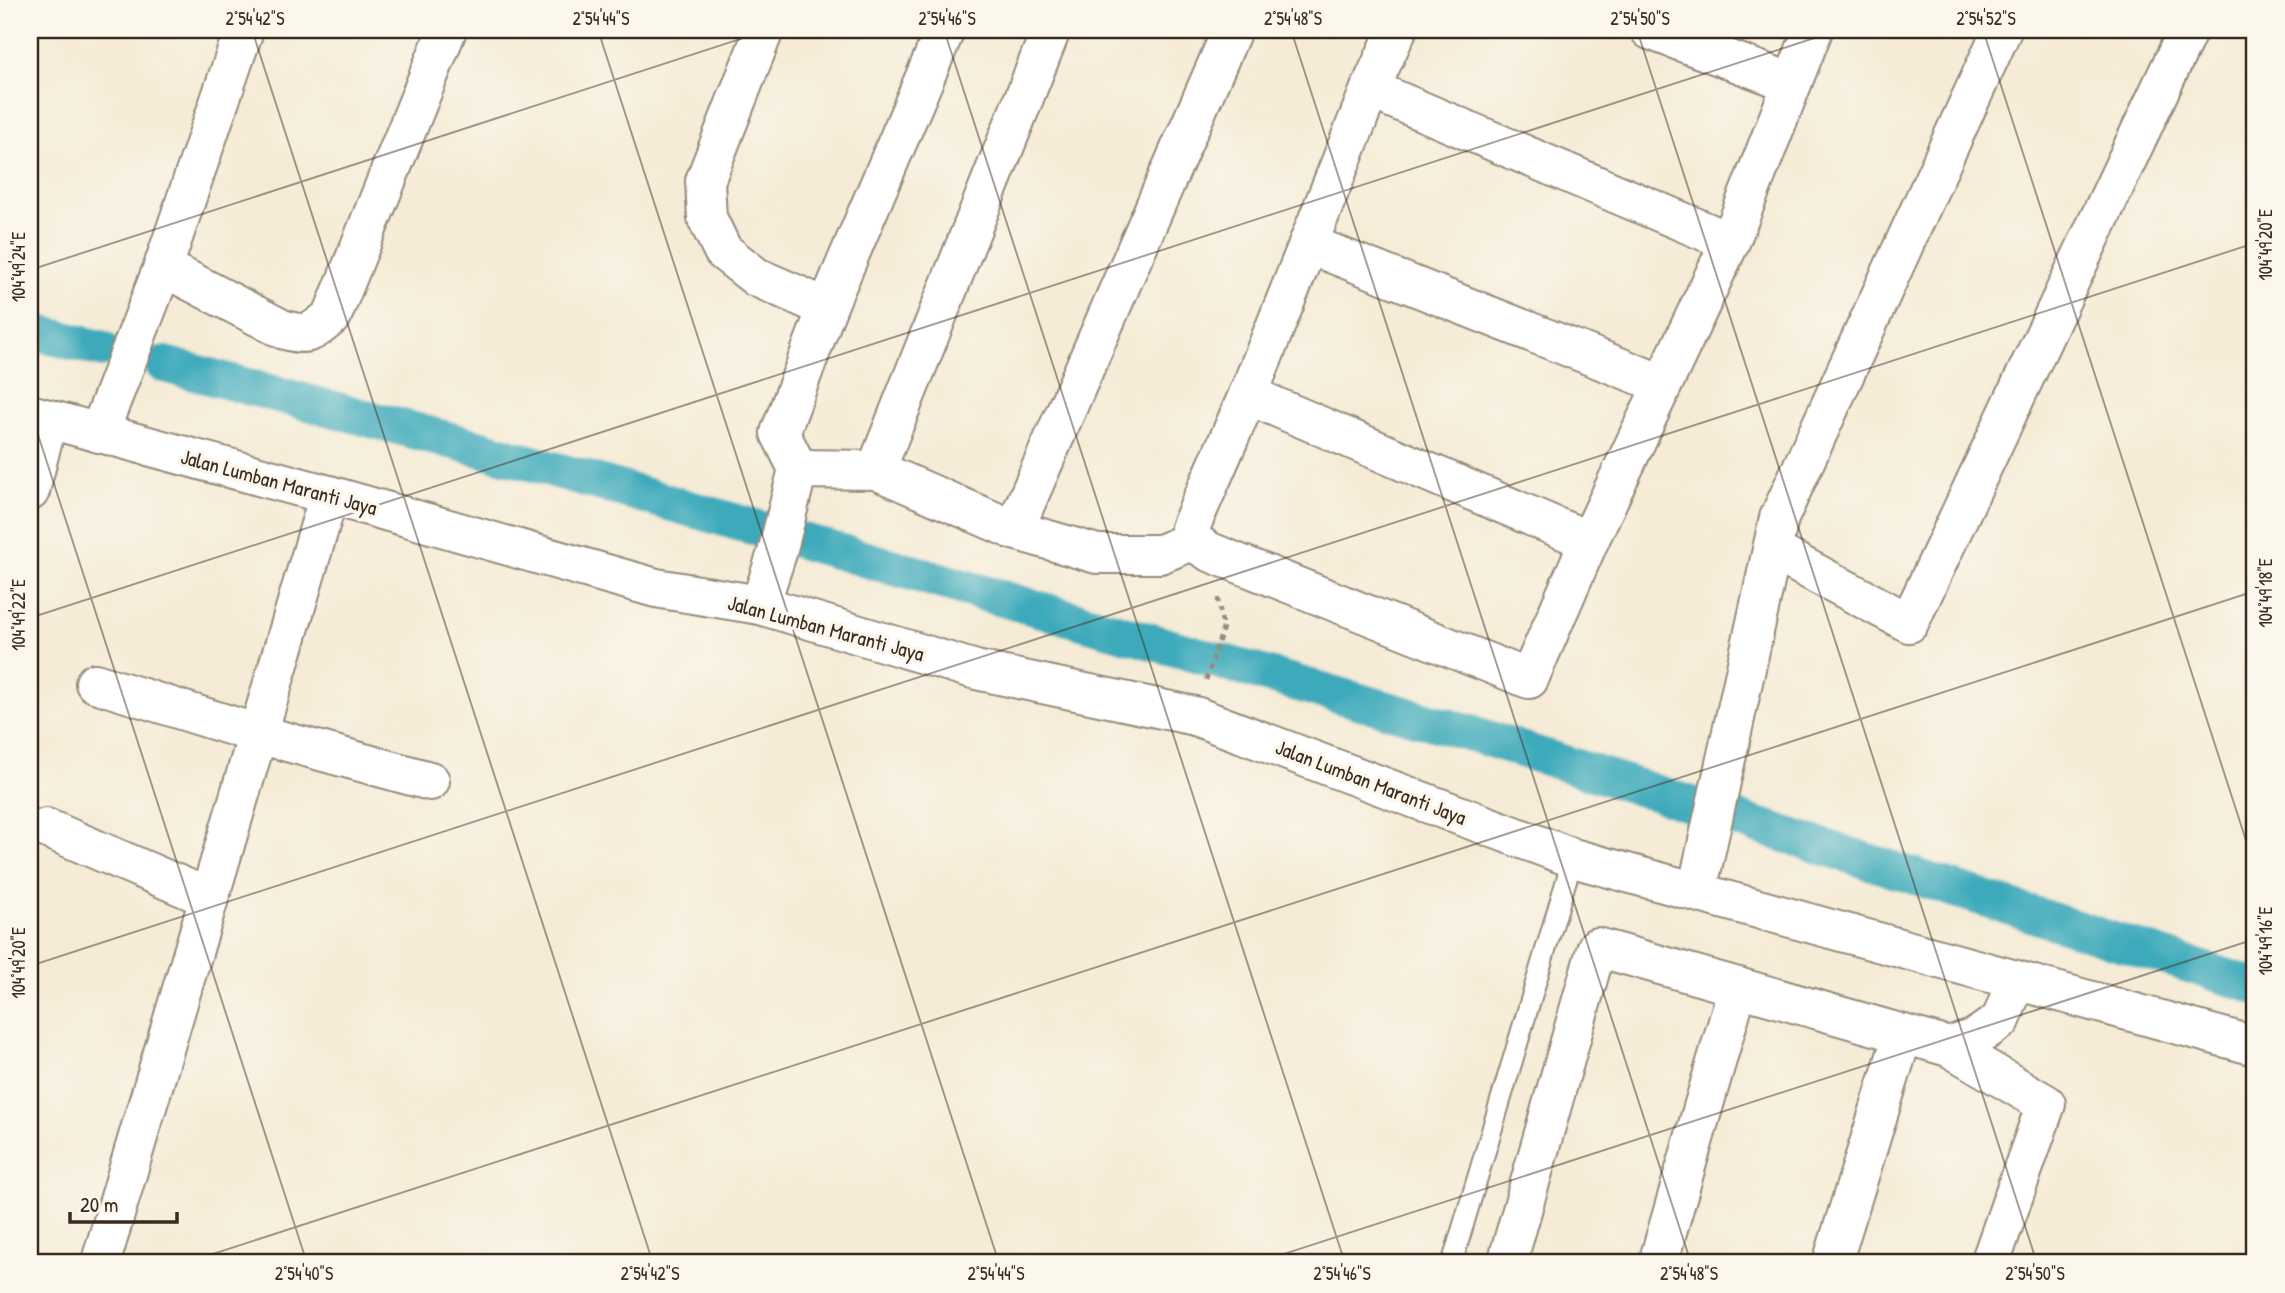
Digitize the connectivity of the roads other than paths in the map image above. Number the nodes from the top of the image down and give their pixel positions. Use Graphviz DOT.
graph roads {
  1 [pos="244,30"];
  2 [pos="447,30"];
  3 [pos="764,30"];
  4 [pos="945,30"];
  5 [pos="1051,30"];
  6 [pos="1232,30"];
  7 [pos="1397,30"];
  8 [pos="1650,30"];
  9 [pos="2002,30"];
  10 [pos="2188,30"];
  11 [pos="1810,31"];
  12 [pos="1792,83"];
  13 [pos="1370,89"];
  14 [pos="1730,242"];
  15 [pos="1308,244"];
  16 [pos="163,267"];
  17 [pos="827,308"];
  18 [pos="1662,384"];
  19 [pos="1248,395"];
  20 [pos="39,417"];
  21 [pos="99,433"];
  22 [pos="876,470"];
  23 [pos="797,476"];
  24 [pos="30,491"];
  25 [pos="329,495"];
  26 [pos="1014,530"];
  27 [pos="1192,541"];
  28 [pos="1589,541"];
  29 [pos="1772,550"];
  30 [pos="760,605"];
  31 [pos="95,683"];
  32 [pos="258,734"];
  33 [pos="430,780"];
  34 [pos="46,828"];
  35 [pos="1573,858"];
  36 [pos="1697,891"];
  37 [pos="209,898"];
  38 [pos="2016,980"];
  39 [pos="1738,987"];
  40 [pos="1903,1034"];
  41 [pos="2255,1046"];
  42 [pos="1949,1047"];
  43 [pos="102,1258"];
  44 [pos="1452,1263"];
  45 [pos="1507,1263"];
  46 [pos="1658,1263"];
  47 [pos="1832,1263"];
  48 [pos="1990,1263"];
  1 -- 16 [label="street"];
  2 -- 16 [label="street"];
  3 -- 17 [label="street"];
  4 -- 17 [label="street"];
  5 -- 22 [label="street"];
  6 -- 26 [label="street"];
  7 -- 13 [label="street"];
  8 -- 12 [label="street"];
  9 -- 29 [label="street"];
  10 -- 29 [label="street"];
  11 -- 12 [label="street"];
  12 -- 14 [label="street"];
  13 -- 14 [label="street"];
  13 -- 15 [label="street"];
  14 -- 18 [label="street"];
  15 -- 18 [label="street"];
  15 -- 19 [label="street"];
  16 -- 21 [label="street"];
  17 -- 23 [label="street"];
  18 -- 28 [label="street"];
  19 -- 27 [label="street"];
  19 -- 28 [label="street"];
  20 -- 21 [label="street, Jalan Lumban Maranti Jaya"];
  20 -- 24 [label="street"];
  21 -- 25 [label="street, Jalan Lumban Maranti Jaya"];
  22 -- 23 [label="street"];
  22 -- 26 [label="street"];
  23 -- 30 [label="street"];
  25 -- 30 [label="street, Jalan Lumban Maranti Jaya"];
  25 -- 32 [label="street"];
  26 -- 27 [label="street"];
  27 -- 28 [label="street"];
  29 -- 36 [label="street"];
  30 -- 35 [label="street, Jalan Lumban Maranti Jaya"];
  31 -- 32 [label="street"];
  32 -- 33 [label="street"];
  32 -- 37 [label="street"];
  34 -- 37 [label="street"];
  35 -- 36 [label="street, Jalan Lumban Maranti Jaya"];
  35 -- 44 [label="lane"];
  36 -- 38 [label="street, Jalan Lumban Maranti Jaya"];
  37 -- 43 [label="street"];
  38 -- 41 [label="street, Jalan Lumban Maranti Jaya"];
  38 -- 42 [label="street"];
  39 -- 40 [label="street"];
  39 -- 45 [label="street"];
  39 -- 46 [label="street"];
  40 -- 42 [label="street"];
  40 -- 47 [label="street"];
  42 -- 48 [label="street"];
}
